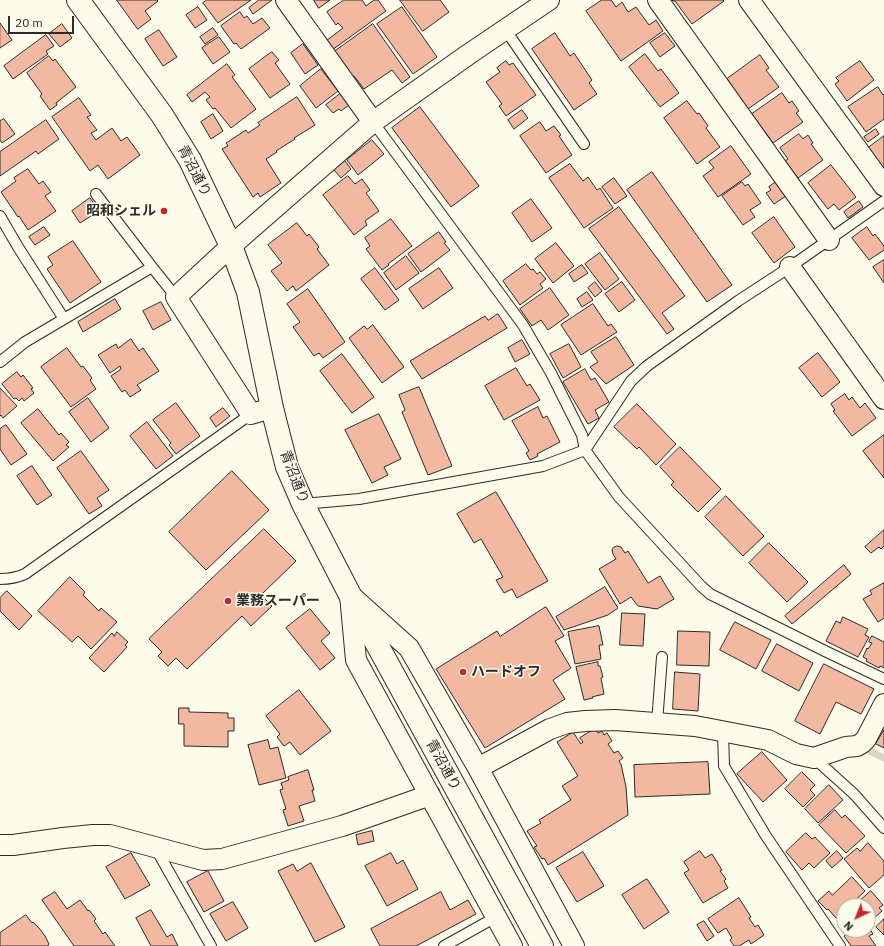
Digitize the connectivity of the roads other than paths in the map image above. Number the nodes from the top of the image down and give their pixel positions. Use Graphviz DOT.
graph roads {
  1 [pos="78,0"];
  2 [pos="286,0"];
  3 [pos="549,0"];
  4 [pos="658,0"];
  5 [pos="749,0"];
  6 [pos="505,29"];
  7 [pos="373,122"];
  8 [pos="584,144"];
  9 [pos="884,186"];
  10 [pos="96,194"];
  11 [pos="884,201"];
  12 [pos="0,216"];
  13 [pos="829,240"];
  14 [pos="231,246"];
  15 [pos="152,267"];
  16 [pos="790,268"];
  17 [pos="176,297"];
  18 [pos="64,319"];
  19 [pos="0,362"];
  20 [pos="884,399"];
  21 [pos="272,408"];
  22 [pos="251,414"];
  23 [pos="585,450"];
  24 [pos="303,504"];
  25 [pos="0,580"];
  26 [pos="350,595"];
  27 [pos="662,657"];
  28 [pos="884,679"];
  29 [pos="884,704"];
  30 [pos="657,723"];
  31 [pos="723,731"];
  32 [pos="814,758"];
  33 [pos="478,768"];
  34 [pos="430,795"];
  35 [pos="884,828"];
  36 [pos="0,845"];
  37 [pos="155,847"];
  38 [pos="496,917"];
  39 [pos="211,946"];
  40 [pos="444,946"];
  41 [pos="512,946"];
  42 [pos="542,946"];
  43 [pos="574,946"];
  44 [pos="840,946"];
  1 -- 14 [label="street, 青沼通り"];
  2 -- 7 [label="street"];
  3 -- 6 [label="street"];
  4 -- 13 [label="street"];
  5 -- 9 [label="street"];
  6 -- 7 [label="street"];
  6 -- 8 [label="lane"];
  7 -- 14 [label="street"];
  7 -- 23 [label="lane"];
  10 -- 15 [label="lane"];
  11 -- 13 [label="lane"];
  12 -- 18 [label="lane"];
  13 -- 16 [label="lane"];
  14 -- 17 [label="street"];
  14 -- 21 [label="street, 青沼通り"];
  15 -- 17 [label="lane"];
  15 -- 18 [label="lane"];
  16 -- 20 [label="street"];
  16 -- 23 [label="lane"];
  17 -- 22 [label="street"];
  18 -- 19 [label="lane"];
  21 -- 22 [label="street"];
  21 -- 24 [label="street, 青沼通り"];
  22 -- 25 [label="lane"];
  23 -- 24 [label="lane"];
  23 -- 28 [label="lane"];
  24 -- 26 [label="street, 青沼通り"];
  26 -- 33 [label="street"];
  26 -- 34 [label="street"];
  26 -- 42 [label="street, 青沼通り"];
  27 -- 30 [label="lane"];
  29 -- 32 [label="street"];
  30 -- 31 [label="street"];
  30 -- 33 [label="street"];
  31 -- 32 [label="street"];
  31 -- 44 [label="lane"];
  32 -- 35 [label="lane"];
  33 -- 43 [label="street"];
  34 -- 37 [label="street"];
  34 -- 38 [label="street"];
  36 -- 37 [label="street"];
  37 -- 39 [label="lane"];
  38 -- 40 [label="lane"];
  38 -- 41 [label="street"];
}
